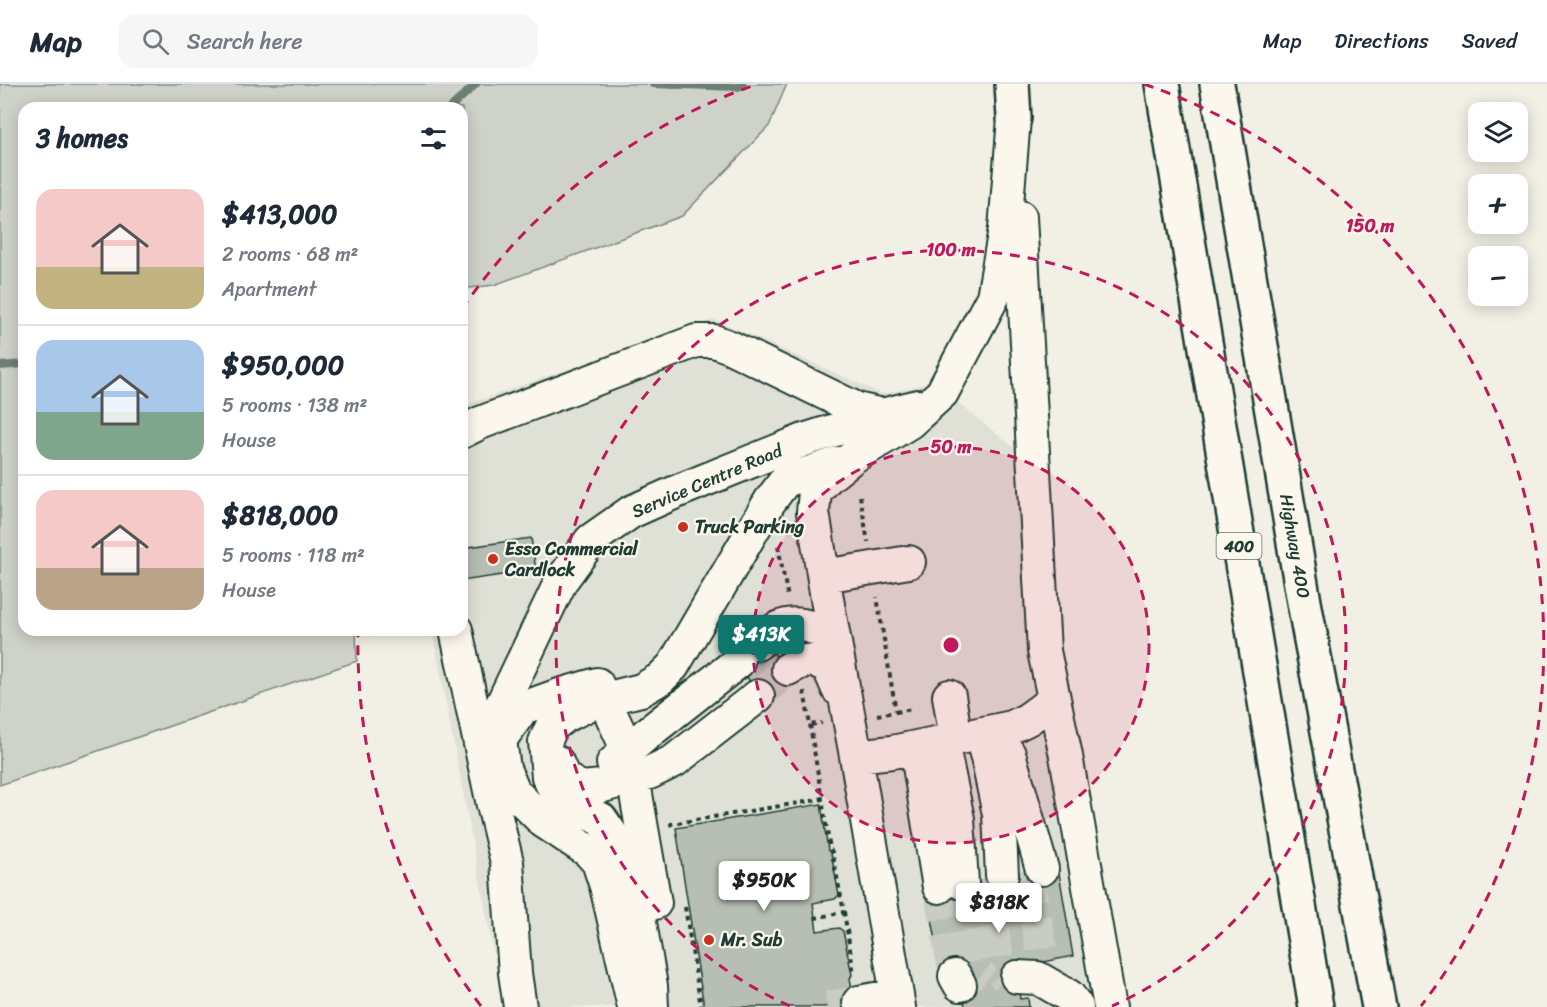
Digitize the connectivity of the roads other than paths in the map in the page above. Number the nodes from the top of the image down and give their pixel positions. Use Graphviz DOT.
graph roads {
  1 [pos="1012,84"];
  2 [pos="1162,84"];
  3 [pos="1217,84"];
  4 [pos="1014,118"];
  5 [pos="942,393"];
  6 [pos="882,415"];
  7 [pos="468,429"];
  8 [pos="852,457"];
  9 [pos="909,562"];
  10 [pos="824,576"];
  11 [pos="457,636"];
  12 [pos="838,663"];
  13 [pos="788,669"];
  14 [pos="758,696"];
  15 [pos="950,696"];
  16 [pos="605,699"];
  17 [pos="1054,700"];
  18 [pos="846,708"];
  19 [pos="967,737"];
  20 [pos="553,738"];
  21 [pos="481,748"];
  22 [pos="856,756"];
  23 [pos="1066,756"];
  24 [pos="630,764"];
  25 [pos="993,877"];
  26 [pos="1035,969"];
  27 [pos="898,1001"];
  28 [pos="1073,1001"];
  29 [pos="859,1002"];
  30 [pos="520,1007"];
  31 [pos="634,1007"];
  32 [pos="652,1007"];
  33 [pos="673,1007"];
  34 [pos="1110,1007"];
  35 [pos="1316,1007"];
  36 [pos="1379,1007"];
  1 -- 4 [label="highway"];
  2 -- 35 [label="highway, 400"];
  3 -- 36 [label="highway, Highway 400"];
  4 -- 5 [label="lane"];
  4 -- 17 [label="lane"];
  5 -- 6 [label="lane, Service Centre Road"];
  5 -- 8 [label="lane"];
  6 -- 7 [label="lane, Service Centre Road"];
  6 -- 21 [label="lane, Service Centre Road"];
  8 -- 10 [label="lane"];
  8 -- 16 [label="lane"];
  9 -- 10 [label="lane"];
  10 -- 12 [label="lane"];
  11 -- 21 [label="lane"];
  12 -- 18 [label="lane"];
  12 -- 24 [label="lane"];
  13 -- 18 [label="lane"];
  14 -- 24 [label="lane"];
  15 -- 19 [label="lane"];
  16 -- 20 [label="lane"];
  16 -- 24 [label="lane"];
  16 -- 31 [label="lane"];
  17 -- 19 [label="lane"];
  17 -- 23 [label="lane"];
  18 -- 22 [label="lane"];
  19 -- 22 [label="lane"];
  19 -- 23 [label="lane"];
  19 -- 25 [label="lane"];
  19 -- 25 [label="lane"];
  19 -- 25 [label="lane"];
  19 -- 25 [label="lane"];
  20 -- 24 [label="lane"];
  20 -- 32 [label="lane"];
  21 -- 30 [label="lane"];
  22 -- 27 [label="lane"];
  23 -- 34 [label="lane"];
  24 -- 33 [label="lane"];
  26 -- 28 [label="lane"];
  27 -- 29 [label="lane"];
}
